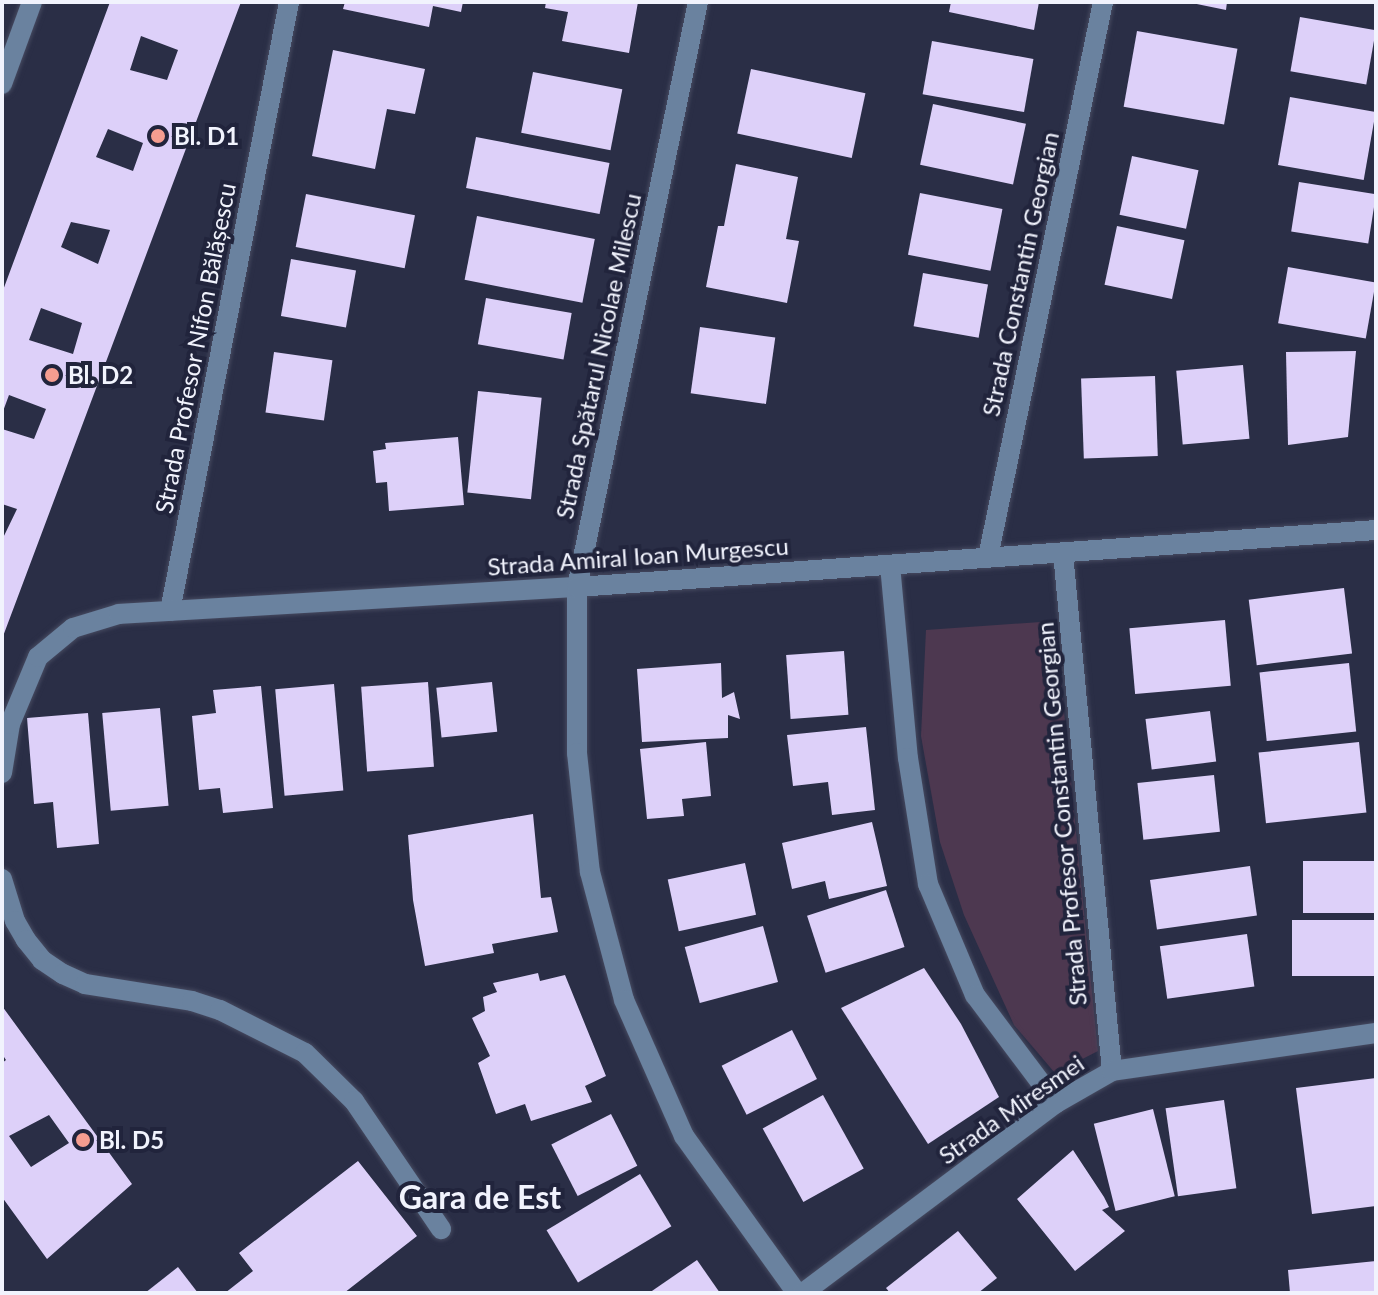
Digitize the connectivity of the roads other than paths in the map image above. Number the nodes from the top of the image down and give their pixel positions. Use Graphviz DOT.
graph roads {
  1 [pos="32,2"];
  2 [pos="289,2"];
  3 [pos="698,2"];
  4 [pos="1103,2"];
  5 [pos="2,84"];
  6 [pos="1376,530"];
  7 [pos="1063,553"];
  8 [pos="988,557"];
  9 [pos="890,565"];
  10 [pos="577,587"];
  11 [pos="170,611"];
  12 [pos="2,773"];
  13 [pos="2,879"];
  14 [pos="1376,1033"];
  15 [pos="1112,1071"];
  16 [pos="1056,1103"];
  17 [pos="441,1229"];
  18 [pos="800,1293"];
  1 -- 5 [label="street"];
  2 -- 11 [label="street, Strada Profesor Nifon Bălășescu"];
  3 -- 10 [label="street, Strada Spătarul Nicolae Milescu"];
  4 -- 8 [label="street, Strada Constantin Georgian"];
  6 -- 7 [label="street, Strada Amiral Ioan Murgescu"];
  7 -- 8 [label="street, Strada Amiral Ioan Murgescu"];
  7 -- 15 [label="street, Strada Profesor Constantin Georgian"];
  8 -- 9 [label="street, Strada Amiral Ioan Murgescu"];
  9 -- 10 [label="street, Strada Amiral Ioan Murgescu"];
  9 -- 16 [label="street"];
  10 -- 11 [label="street, Strada Amiral Ioan Murgescu"];
  10 -- 18 [label="street, Strada Spătarul Nicolae Milescu"];
  11 -- 12 [label="street, Strada Amiral Ioan Murgescu"];
  13 -- 17 [label="street"];
  14 -- 15 [label="street, Strada Miresmei"];
  15 -- 16 [label="street, Strada Miresmei"];
  16 -- 18 [label="street, Strada Miresmei"];
}
